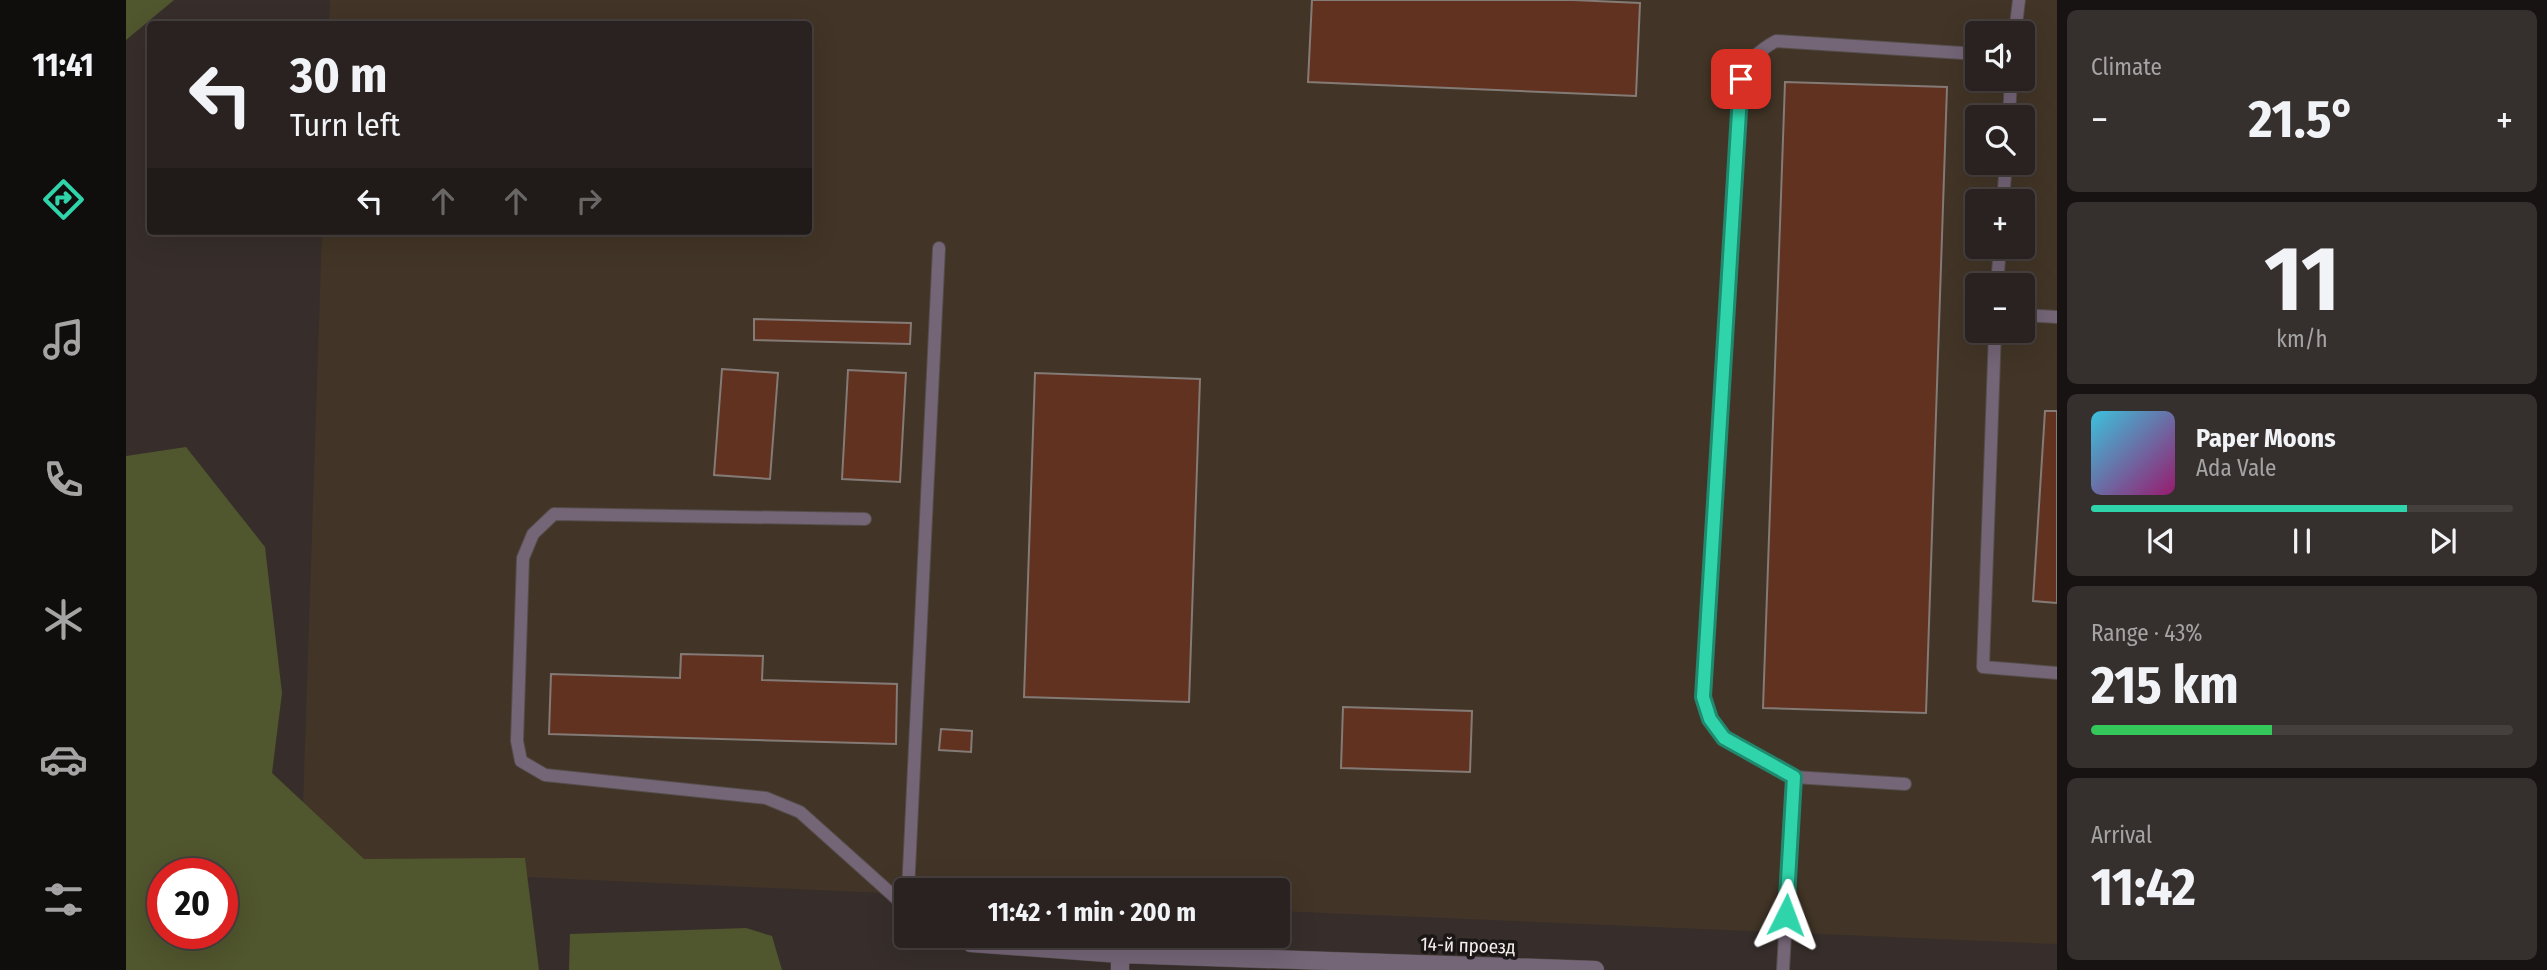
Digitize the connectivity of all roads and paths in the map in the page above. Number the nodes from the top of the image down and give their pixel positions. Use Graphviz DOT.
graph roads {
  1 [pos="2019,0"];
  2 [pos="2016,21"];
  3 [pos="1965,53"];
  4 [pos="939,248"];
  5 [pos="2035,316"];
  6 [pos="2057,317"];
  7 [pos="1995,343"];
  8 [pos="866,519"];
  9 [pos="2057,673"];
  10 [pos="1794,777"];
  11 [pos="1905,784"];
  12 [pos="909,878"];
  13 [pos="894,897"];
  14 [pos="1010,948"];
  15 [pos="1120,962"];
  16 [pos="1595,970"];
  17 [pos="1783,970"];
  1 -- 2 [label="lane"];
  3 -- 10 [label="lane"];
  4 -- 12 [label="lane"];
  5 -- 6 [label="lane"];
  7 -- 9 [label="lane"];
  8 -- 13 [label="lane"];
  10 -- 11 [label="lane"];
  10 -- 17 [label="lane"];
  14 -- 15 [label="street, 14-й проезд"];
  15 -- 16 [label="street, 14-й проезд"];
}
